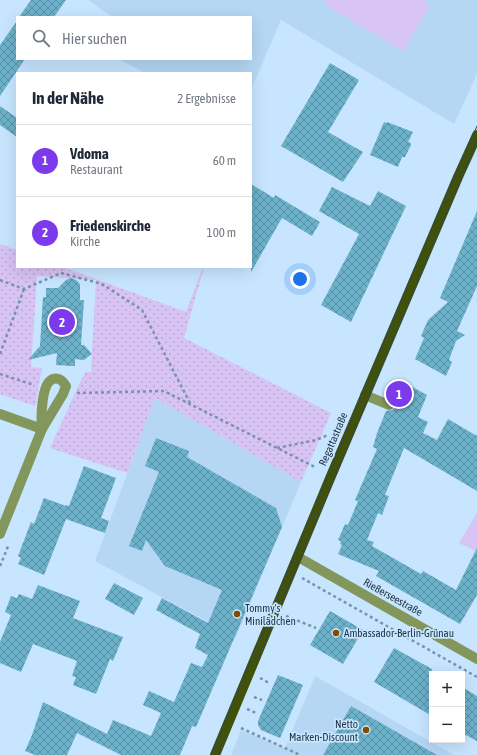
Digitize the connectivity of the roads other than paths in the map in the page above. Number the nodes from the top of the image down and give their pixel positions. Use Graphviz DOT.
graph roads {
  1 [pos="477,135"];
  2 [pos="365,395"];
  3 [pos="389,405"];
  4 [pos="0,414"];
  5 [pos="42,429"];
  6 [pos="0,534"];
  7 [pos="298,557"];
  8 [pos="477,658"];
  9 [pos="215,755"];
  1 -- 2 [label="main road, Regattastraße"];
  2 -- 3 [label="street"];
  2 -- 7 [label="main road, Regattastraße"];
  4 -- 5 [label="street"];
  5 -- 5 [label="street"];
  5 -- 6 [label="street"];
  7 -- 8 [label="street, Rießerseestraße"];
  7 -- 9 [label="main road, Regattastraße"];
}
